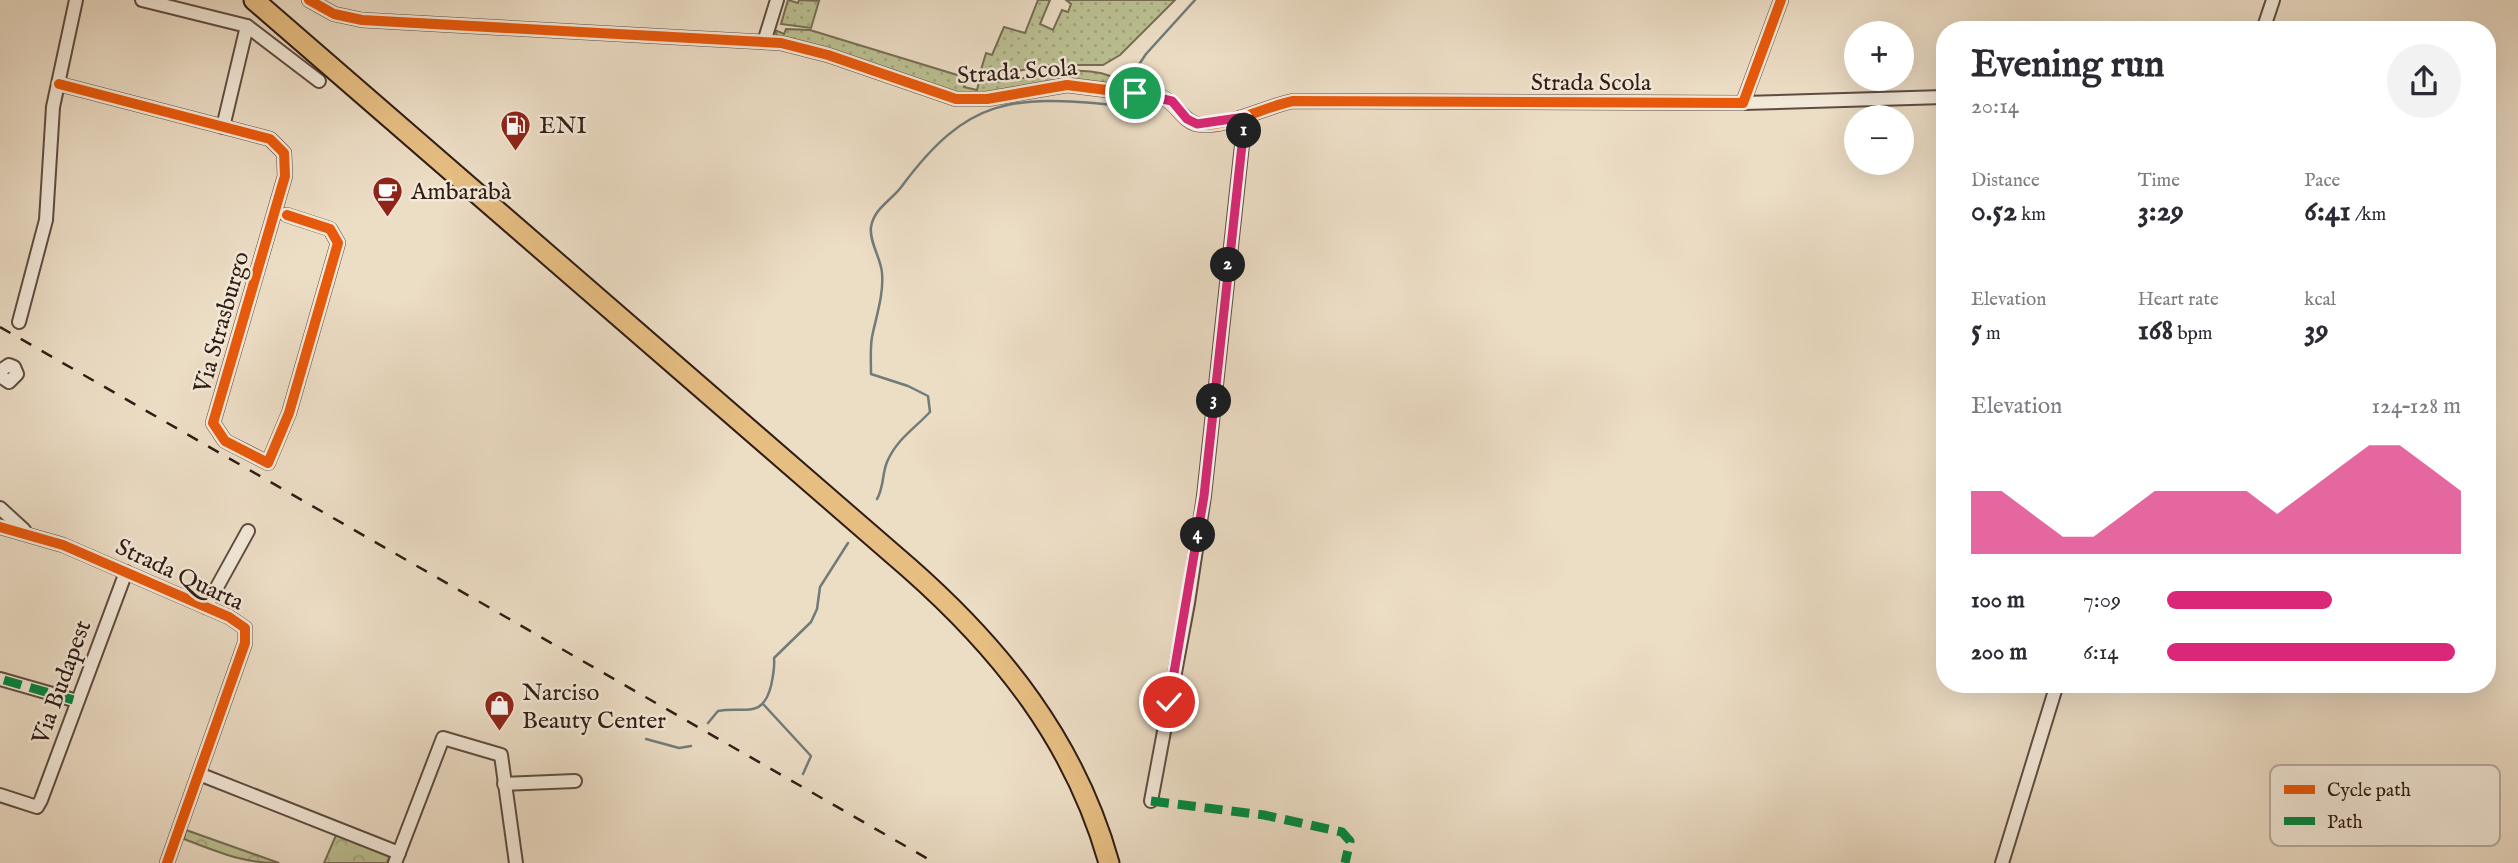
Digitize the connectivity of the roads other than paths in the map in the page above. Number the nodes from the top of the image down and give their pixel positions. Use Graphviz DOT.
graph roads {
  1 [pos="76,0"];
  2 [pos="142,0"];
  3 [pos="254,0"];
  4 [pos="274,0"];
  5 [pos="309,0"];
  6 [pos="777,0"];
  7 [pos="1781,0"];
  8 [pos="2273,0"];
  9 [pos="2266,21"];
  10 [pos="247,26"];
  11 [pos="764,42"];
  12 [pos="319,81"];
  13 [pos="59,83"];
  14 [pos="1936,97"];
  15 [pos="1743,103"];
  16 [pos="1245,117"];
  17 [pos="223,127"];
  18 [pos="278,199"];
  19 [pos="286,215"];
  20 [pos="272,223"];
  21 [pos="19,322"];
  22 [pos="0,371"];
  23 [pos="3,382"];
  24 [pos="0,509"];
  25 [pos="0,526"];
  26 [pos="248,531"];
  27 [pos="37,536"];
  28 [pos="126,572"];
  29 [pos="206,607"];
  30 [pos="2,679"];
  31 [pos="2054,693"];
  32 [pos="77,701"];
  33 [pos="199,774"];
  34 [pos="1084,775"];
  35 [pos="575,781"];
  36 [pos="504,784"];
  37 [pos="0,795"];
  38 [pos="1151,801"];
  39 [pos="397,858"];
  40 [pos="167,863"];
  41 [pos="516,863"];
  42 [pos="1109,863"];
  43 [pos="1123,863"];
  44 [pos="2001,863"];
  1 -- 13 [label="street"];
  2 -- 10 [label="street"];
  3 -- 34 [label="highway"];
  4 -- 34 [label="highway"];
  5 -- 11 [label="street, Strada Scola"];
  6 -- 11 [label="street"];
  7 -- 15 [label="street"];
  8 -- 9 [label="street"];
  10 -- 12 [label="street"];
  10 -- 17 [label="street"];
  11 -- 16 [label="street, Strada Scola"];
  13 -- 17 [label="street, Via Strasburgo"];
  13 -- 21 [label="street"];
  14 -- 15 [label="street, Strada Scola"];
  15 -- 16 [label="street, Strada Scola"];
  16 -- 38 [label="street"];
  17 -- 18 [label="street, Via Strasburgo"];
  18 -- 19 [label="street"];
  18 -- 20 [label="street, Via Strasburgo"];
  19 -- 20 [label="street"];
  19 -- 20 [label="street, Via Strasburgo"];
  22 -- 23 [label="street"];
  24 -- 25 [label="street"];
  24 -- 27 [label="street"];
  25 -- 27 [label="street, Strada Quarta"];
  26 -- 29 [label="street"];
  27 -- 28 [label="street, Strada Quarta"];
  28 -- 29 [label="street, Strada Quarta"];
  28 -- 32 [label="street, Via Budapest"];
  29 -- 33 [label="street, Strada Quarta"];
  30 -- 32 [label="street"];
  31 -- 44 [label="street"];
  32 -- 37 [label="street, Via Budapest"];
  33 -- 39 [label="street"];
  33 -- 40 [label="street, Strada Quarta"];
  34 -- 42 [label="highway"];
  34 -- 43 [label="highway"];
  35 -- 36 [label="street"];
  36 -- 39 [label="street"];
  36 -- 41 [label="street"];
}
